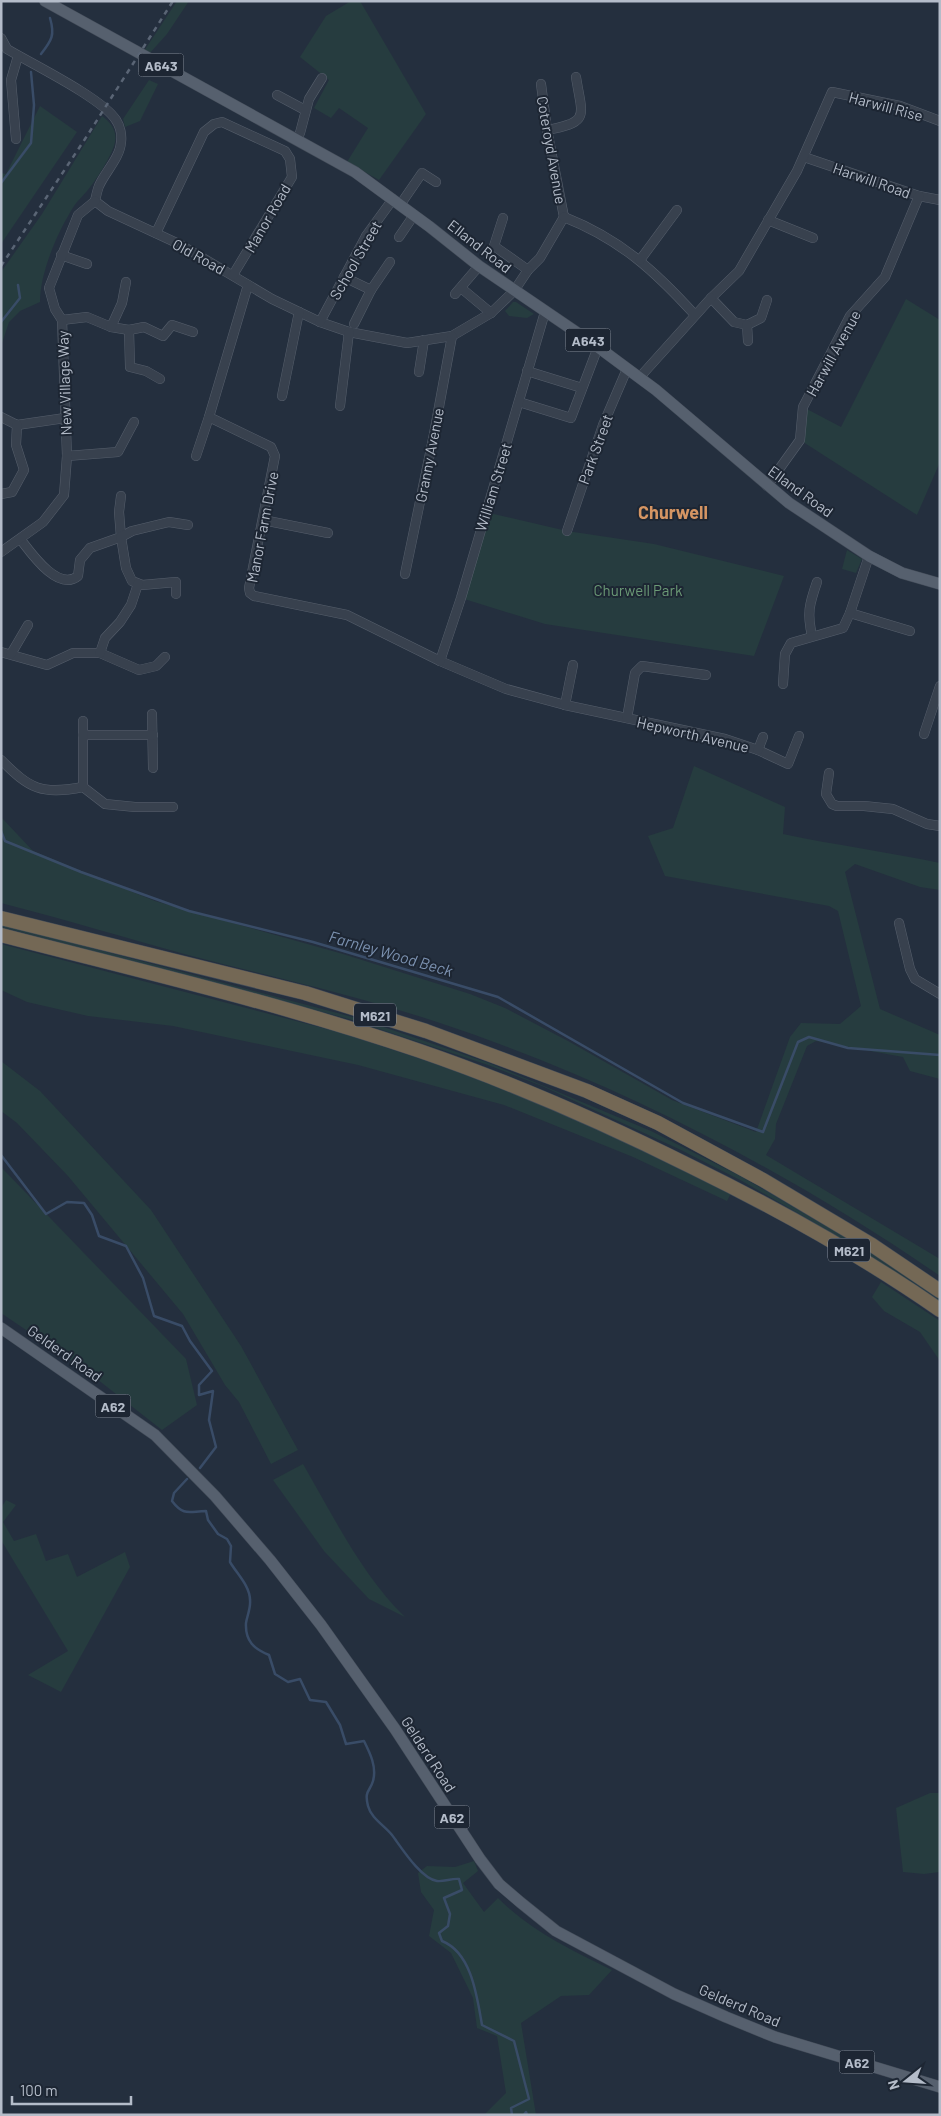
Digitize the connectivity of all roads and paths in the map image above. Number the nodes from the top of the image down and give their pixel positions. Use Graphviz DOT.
graph roads {
  1 [pos="45,1"];
  2 [pos="1,38"];
  3 [pos="18,56"];
  4 [pos="576,77"];
  5 [pos="322,78"];
  6 [pos="540,84"];
  7 [pos="277,95"];
  8 [pos="305,110"];
  9 [pos="940,121"];
  10 [pos="547,130"];
  11 [pos="16,139"];
  12 [pos="296,139"];
  13 [pos="804,157"];
  14 [pos="436,182"];
  15 [pos="919,196"];
  16 [pos="940,200"];
  17 [pos="95,201"];
  18 [pos="396,202"];
  19 [pos="677,210"];
  20 [pos="414,215"];
  21 [pos="503,217"];
  22 [pos="564,217"];
  23 [pos="768,220"];
  24 [pos="156,233"];
  25 [pos="398,237"];
  26 [pos="813,238"];
  27 [pos="62,255"];
  28 [pos="640,260"];
  29 [pos="390,262"];
  30 [pos="87,264"];
  31 [pos="479,266"];
  32 [pos="528,270"];
  33 [pos="234,276"];
  34 [pos="344,277"];
  35 [pos="126,282"];
  36 [pos="248,285"];
  37 [pos="371,290"];
  38 [pos="514,291"];
  39 [pos="711,298"];
  40 [pos="767,300"];
  41 [pos="299,312"];
  42 [pos="545,312"];
  43 [pos="491,313"];
  44 [pos="695,315"];
  45 [pos="62,320"];
  46 [pos="320,322"];
  47 [pos="354,324"];
  48 [pos="747,325"];
  49 [pos="112,328"];
  50 [pos="129,330"];
  51 [pos="194,332"];
  52 [pos="349,332"];
  53 [pos="452,336"];
  54 [pos="424,340"];
  55 [pos="748,341"];
  56 [pos="598,347"];
  57 [pos="627,369"];
  58 [pos="527,371"];
  59 [pos="419,372"];
  60 [pos="639,378"];
  61 [pos="160,379"];
  62 [pos="582,388"];
  63 [pos="282,396"];
  64 [pos="519,402"];
  65 [pos="340,406"];
  66 [pos="1,417"];
  67 [pos="209,417"];
  68 [pos="65,418"];
  69 [pos="134,422"];
  70 [pos="17,425"];
  71 [pos="68,456"];
  72 [pos="196,456"];
  73 [pos="767,486"];
  74 [pos="1,494"];
  75 [pos="121,496"];
  76 [pos="263,520"];
  77 [pos="188,525"];
  78 [pos="566,531"];
  79 [pos="328,533"];
  80 [pos="122,537"];
  81 [pos="20,540"];
  82 [pos="1,552"];
  83 [pos="869,556"];
  84 [pos="405,574"];
  85 [pos="817,582"];
  86 [pos="138,584"];
  87 [pos="940,584"];
  88 [pos="176,594"];
  89 [pos="850,613"];
  90 [pos="28,625"];
  91 [pos="910,632"];
  92 [pos="812,636"];
  93 [pos="6,653"];
  94 [pos="100,653"];
  95 [pos="165,657"];
  96 [pos="440,662"];
  97 [pos="573,665"];
  98 [pos="706,675"];
  99 [pos="783,684"];
  100 [pos="940,686"];
  101 [pos="565,705"];
  102 [pos="152,714"];
  103 [pos="626,718"];
  104 [pos="83,720"];
  105 [pos="83,734"];
  106 [pos="924,734"];
  107 [pos="153,735"];
  108 [pos="799,736"];
  109 [pos="763,737"];
  110 [pos="758,750"];
  111 [pos="1,760"];
  112 [pos="154,768"];
  113 [pos="829,773"];
  114 [pos="83,787"];
  115 [pos="173,806"];
  116 [pos="940,826"];
  117 [pos="1,918"];
  118 [pos="899,923"];
  119 [pos="1,935"];
  120 [pos="940,994"];
  121 [pos="940,1291"];
  122 [pos="940,1310"];
  123 [pos="1,1328"];
  124 [pos="940,2087"];
  1 -- 12 [label="main road, Elland Road / A643"];
  2 -- 3 [label="street"];
  3 -- 11 [label="street"];
  3 -- 17 [label="street"];
  4 -- 10 [label="street"];
  5 -- 8 [label="street"];
  6 -- 10 [label="street, Coteroyd Avenue"];
  7 -- 8 [label="street"];
  8 -- 12 [label="street"];
  9 -- 13 [label="street, Harwill Rise"];
  10 -- 22 [label="street, Coteroyd Avenue"];
  12 -- 18 [label="main road, Elland Road / A643"];
  13 -- 15 [label="street, Harwill Road"];
  13 -- 23 [label="street"];
  14 -- 18 [label="street, School Street"];
  15 -- 16 [label="street, Harwill Road"];
  15 -- 73 [label="street, Harwill Avenue"];
  17 -- 24 [label="street, Old Road"];
  17 -- 27 [label="street, New Village Way"];
  18 -- 20 [label="main road, Elland Road / A643"];
  18 -- 34 [label="street, School Street"];
  19 -- 28 [label="street"];
  20 -- 25 [label="street"];
  20 -- 31 [label="main road, Elland Road / A643"];
  21 -- 32 [label="street"];
  22 -- 28 [label="street"];
  22 -- 32 [label="street, Old Road"];
  23 -- 26 [label="street"];
  23 -- 39 [label="street"];
  24 -- 33 [label="street, Old Road"];
  24 -- 33 [label="street, Manor Road"];
  27 -- 30 [label="street"];
  27 -- 45 [label="street, New Village Way"];
  28 -- 44 [label="street"];
  29 -- 37 [label="street"];
  31 -- 38 [label="main road, Elland Road / A643"];
  31 -- 43 [label="street"];
  32 -- 38 [label="street, Old Road"];
  33 -- 36 [label="street, Old Road"];
  34 -- 37 [label="street"];
  34 -- 46 [label="street, School Street"];
  35 -- 49 [label="street"];
  36 -- 41 [label="street, Old Road"];
  36 -- 67 [label="street"];
  37 -- 47 [label="street"];
  38 -- 42 [label="main road, Elland Road / A643"];
  38 -- 43 [label="street, Old Road"];
  39 -- 44 [label="street"];
  39 -- 48 [label="street"];
  40 -- 48 [label="street"];
  41 -- 46 [label="street, Old Road"];
  41 -- 63 [label="street"];
  42 -- 56 [label="main road, Elland Road / A643"];
  42 -- 58 [label="street, William Street"];
  43 -- 53 [label="street, Old Road"];
  44 -- 60 [label="street"];
  45 -- 49 [label="street"];
  45 -- 68 [label="street, New Village Way"];
  46 -- 52 [label="street, Old Road"];
  48 -- 55 [label="street"];
  49 -- 50 [label="street"];
  50 -- 51 [label="street"];
  50 -- 61 [label="street"];
  52 -- 54 [label="street, Old Road"];
  52 -- 65 [label="street"];
  53 -- 54 [label="street, Old Road"];
  53 -- 84 [label="street, Granny Avenue"];
  54 -- 59 [label="street"];
  56 -- 57 [label="main road, Elland Road / A643"];
  56 -- 62 [label="street"];
  57 -- 60 [label="main road, Elland Road / A643"];
  57 -- 78 [label="street, Park Street"];
  58 -- 62 [label="street"];
  58 -- 64 [label="street, William Street"];
  60 -- 73 [label="main road, Elland Road / A643"];
  62 -- 64 [label="street"];
  64 -- 96 [label="street, William Street"];
  66 -- 70 [label="street"];
  67 -- 72 [label="street"];
  67 -- 76 [label="street, Manor Farm Drive"];
  68 -- 70 [label="street"];
  68 -- 71 [label="street, New Village Way"];
  69 -- 71 [label="street"];
  70 -- 74 [label="street"];
  71 -- 81 [label="street, New Village Way"];
  73 -- 83 [label="main road, Elland Road / A643"];
  75 -- 80 [label="street"];
  76 -- 79 [label="street"];
  76 -- 96 [label="street, Manor Farm Drive"];
  77 -- 80 [label="street"];
  80 -- 81 [label="street"];
  80 -- 86 [label="street"];
  81 -- 82 [label="street, New Village Way"];
  83 -- 87 [label="main road, A643"];
  83 -- 89 [label="street"];
  85 -- 92 [label="street"];
  86 -- 88 [label="street"];
  86 -- 94 [label="street"];
  89 -- 91 [label="street"];
  89 -- 92 [label="street"];
  90 -- 93 [label="street"];
  92 -- 99 [label="street"];
  93 -- 94 [label="street"];
  94 -- 95 [label="street"];
  96 -- 101 [label="street, Hepworth Avenue"];
  97 -- 101 [label="street"];
  98 -- 103 [label="street"];
  100 -- 106 [label="street"];
  101 -- 103 [label="street, Hepworth Avenue"];
  102 -- 107 [label="street"];
  103 -- 110 [label="street, Hepworth Avenue"];
  104 -- 105 [label="street"];
  105 -- 107 [label="street"];
  105 -- 114 [label="street"];
  107 -- 112 [label="street"];
  108 -- 110 [label="street, Hepworth Avenue"];
  109 -- 110 [label="street"];
  111 -- 114 [label="street"];
  113 -- 116 [label="street"];
  114 -- 115 [label="street"];
  117 -- 121 [label="highway, M621"];
  118 -- 120 [label="street"];
  119 -- 122 [label="highway, M621"];
  123 -- 124 [label="main road, Gelderd Road / A62"];
}
